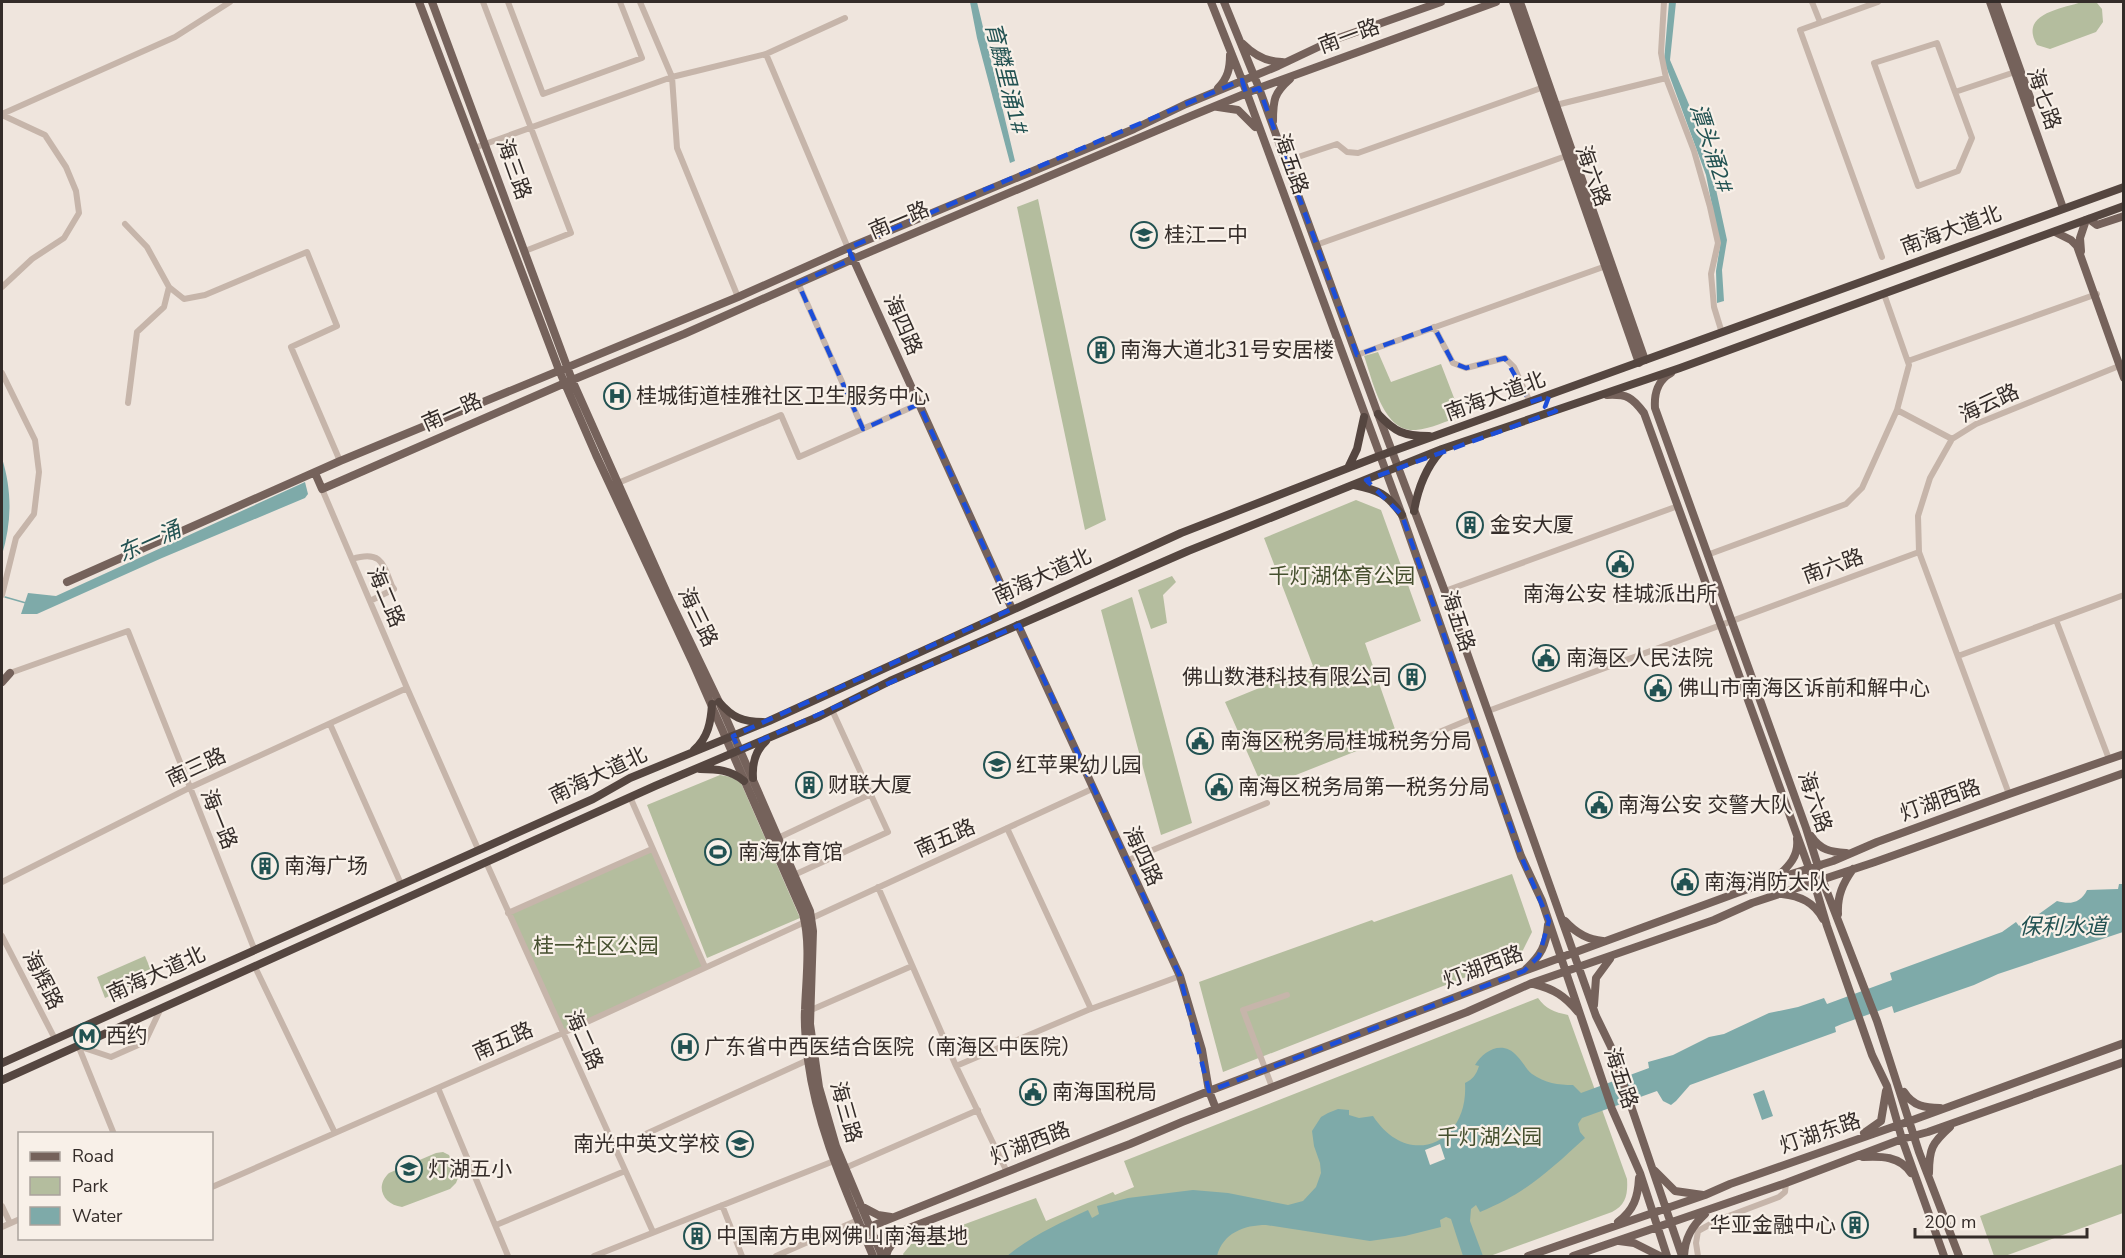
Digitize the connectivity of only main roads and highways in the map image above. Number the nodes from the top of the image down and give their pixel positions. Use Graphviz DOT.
graph roads {
  1 [pos="419,2"];
  2 [pos="432,2"];
  3 [pos="1211,2"];
  4 [pos="1224,2"];
  5 [pos="1441,2"];
  6 [pos="1496,2"];
  7 [pos="1513,2"];
  8 [pos="1520,2"];
  9 [pos="1990,2"];
  10 [pos="1996,2"];
  11 [pos="1241,42"];
  12 [pos="1230,51"];
  13 [pos="1287,62"];
  14 [pos="1294,75"];
  15 [pos="1254,76"];
  16 [pos="1242,80"];
  17 [pos="1259,88"];
  18 [pos="1215,91"];
  19 [pos="1246,93"];
  20 [pos="1213,106"];
  21 [pos="1273,128"];
  22 [pos="1260,133"];
  23 [pos="2124,187"];
  24 [pos="2124,206"];
  25 [pos="2065,208"];
  26 [pos="2124,216"];
  27 [pos="2088,220"];
  28 [pos="2055,232"];
  29 [pos="848,248"];
  30 [pos="853,259"];
  31 [pos="2095,295"];
  32 [pos="1642,362"];
  33 [pos="2121,367"];
  34 [pos="1680,368"];
  35 [pos="564,369"];
  36 [pos="2124,378"];
  37 [pos="569,382"];
  38 [pos="1602,395"];
  39 [pos="1549,396"];
  40 [pos="1655,408"];
  41 [pos="1556,411"];
  42 [pos="1644,413"];
  43 [pos="1378,414"];
  44 [pos="1364,417"];
  45 [pos="1438,436"];
  46 [pos="1442,449"];
  47 [pos="1392,452"];
  48 [pos="1379,456"];
  49 [pos="1399,467"];
  50 [pos="1348,468"];
  51 [pos="315,472"];
  52 [pos="1385,473"];
  53 [pos="1354,485"];
  54 [pos="1414,510"];
  55 [pos="1402,515"];
  56 [pos="67,582"];
  57 [pos="1012,609"];
  58 [pos="1018,626"];
  59 [pos="10,673"];
  60 [pos="2,682"];
  61 [pos="715,703"];
  62 [pos="769,722"];
  63 [pos="775,735"];
  64 [pos="729,737"];
  65 [pos="735,752"];
  66 [pos="691,753"];
  67 [pos="2124,754"];
  68 [pos="697,768"];
  69 [pos="2124,773"];
  70 [pos="748,783"];
  71 [pos="1806,828"];
  72 [pos="1796,831"];
  73 [pos="1848,854"];
  74 [pos="1813,867"];
  75 [pos="1853,869"];
  76 [pos="1775,879"];
  77 [pos="1818,880"];
  78 [pos="1781,893"];
  79 [pos="1562,917"];
  80 [pos="809,920"];
  81 [pos="1549,921"];
  82 [pos="1838,921"];
  83 [pos="1827,926"];
  84 [pos="1605,942"];
  85 [pos="1574,952"];
  86 [pos="1561,957"];
  87 [pos="1611,957"];
  88 [pos="1579,968"];
  89 [pos="1524,971"];
  90 [pos="1566,972"];
  91 [pos="1532,983"];
  92 [pos="1593,1010"];
  93 [pos="1581,1015"];
  94 [pos="2124,1043"];
  95 [pos="2124,1062"];
  96 [pos="2,1063"];
  97 [pos="2,1080"];
  98 [pos="1898,1082"];
  99 [pos="1887,1086"];
  100 [pos="1209,1091"];
  101 [pos="1948,1108"];
  102 [pos="1216,1109"];
  103 [pos="1910,1121"];
  104 [pos="1954,1123"];
  105 [pos="1899,1124"];
  106 [pos="1870,1135"];
  107 [pos="1914,1137"];
  108 [pos="1902,1139"];
  109 [pos="1850,1142"];
  110 [pos="1875,1150"];
  111 [pos="1856,1158"];
  112 [pos="1652,1168"];
  113 [pos="1640,1173"];
  114 [pos="1929,1178"];
  115 [pos="1917,1183"];
  116 [pos="1705,1195"];
  117 [pos="860,1205"];
  118 [pos="1666,1208"];
  119 [pos="1709,1210"];
  120 [pos="1653,1213"];
  121 [pos="893,1217"];
  122 [pos="1670,1224"];
  123 [pos="1610,1227"];
  124 [pos="866,1228"];
  125 [pos="1657,1228"];
  126 [pos="899,1233"];
  127 [pos="1615,1241"];
  128 [pos="872,1243"];
  129 [pos="873,1257"];
  130 [pos="884,1257"];
  131 [pos="1528,1257"];
  132 [pos="1573,1257"];
  133 [pos="1660,1257"];
  134 [pos="1667,1257"];
  135 [pos="1683,1257"];
  136 [pos="1944,1257"];
  137 [pos="1959,1257"];
  1 -- 35 [label="main road, 海三路"];
  2 -- 35 [label="main road, 海三路"];
  3 -- 12 [label="main road, 海五路"];
  4 -- 11 [label="main road"];
  5 -- 13 [label="main road, 南一路"];
  6 -- 14 [label="main road, 南一路"];
  7 -- 32 [label="main road, 海六路"];
  8 -- 32 [label="main road, 海六路"];
  9 -- 25 [label="main road, 海七路"];
  10 -- 25 [label="main road, 海七路"];
  11 -- 13 [label="main road"];
  11 -- 15 [label="main road"];
  12 -- 16 [label="main road, 海五路"];
  12 -- 18 [label="main road"];
  13 -- 15 [label="main road, 南一路"];
  14 -- 17 [label="main road, 南一路"];
  14 -- 21 [label="main road"];
  15 -- 16 [label="main road, 南一路"];
  15 -- 17 [label="main road"];
  16 -- 18 [label="main road, 南一路"];
  16 -- 19 [label="main road, 海五路"];
  17 -- 19 [label="main road, 南一路"];
  17 -- 21 [label="main road"];
  18 -- 29 [label="main road, 南一路"];
  19 -- 20 [label="main road, 南一路"];
  19 -- 22 [label="main road, 海五路"];
  20 -- 22 [label="main road"];
  20 -- 30 [label="main road, 南一路"];
  21 -- 43 [label="main road"];
  22 -- 44 [label="main road, 海五路"];
  23 -- 25 [label="highway, 南海大道北"];
  24 -- 27 [label="highway, 南海大道北"];
  25 -- 32 [label="highway, 南海大道北"];
  26 -- 27 [label="main road"];
  27 -- 28 [label="highway, 南海大道北"];
  27 -- 31 [label="main road"];
  28 -- 31 [label="main road"];
  28 -- 34 [label="highway, 南海大道北"];
  29 -- 30 [label="main road, 海四路"];
  29 -- 35 [label="main road, 南一路"];
  30 -- 37 [label="main road, 南一路"];
  30 -- 57 [label="main road, 海四路"];
  31 -- 33 [label="main road"];
  32 -- 39 [label="highway, 南海大道北"];
  33 -- 36 [label="main road"];
  34 -- 38 [label="highway, 南海大道北"];
  34 -- 40 [label="main road"];
  35 -- 37 [label="main road, 海三路"];
  35 -- 51 [label="main road, 南一路"];
  37 -- 51 [label="main road, 南一路"];
  37 -- 61 [label="main road, 海三路"];
  37 -- 61 [label="main road, 海三路"];
  38 -- 41 [label="highway, 南海大道北"];
  38 -- 42 [label="main road, 海六路"];
  39 -- 41 [label="highway"];
  39 -- 45 [label="highway, 南海大道北"];
  40 -- 42 [label="main road"];
  40 -- 71 [label="main road, 海六路"];
  41 -- 46 [label="highway, 南海大道北"];
  42 -- 72 [label="main road, 海六路"];
  43 -- 45 [label="highway"];
  43 -- 47 [label="main road"];
  44 -- 48 [label="main road, 海五路"];
  44 -- 50 [label="highway"];
  45 -- 47 [label="highway, 南海大道北"];
  46 -- 49 [label="highway, 南海大道北"];
  46 -- 54 [label="highway"];
  47 -- 48 [label="highway, 南海大道北"];
  47 -- 49 [label="main road"];
  48 -- 50 [label="highway, 南海大道北"];
  48 -- 52 [label="main road, 海五路"];
  49 -- 52 [label="highway, 南海大道北"];
  49 -- 54 [label="main road"];
  50 -- 57 [label="highway, 南海大道北"];
  51 -- 56 [label="main road, 南一路"];
  52 -- 53 [label="highway, 南海大道北"];
  52 -- 55 [label="main road, 海五路"];
  53 -- 55 [label="highway"];
  53 -- 58 [label="highway, 南海大道北"];
  54 -- 79 [label="main road"];
  55 -- 81 [label="main road, 海五路"];
  57 -- 62 [label="highway, 南海大道北"];
  58 -- 63 [label="highway, 南海大道北"];
  58 -- 100 [label="main road, 海四路"];
  59 -- 60 [label="main road"];
  61 -- 62 [label="highway"];
  61 -- 64 [label="main road, 海三路"];
  61 -- 66 [label="highway"];
  62 -- 64 [label="highway, 南海大道北"];
  63 -- 65 [label="highway, 南海大道北"];
  63 -- 70 [label="highway"];
  64 -- 65 [label="main road, 海三路"];
  64 -- 66 [label="highway, 南海大道北"];
  65 -- 68 [label="highway, 南海大道北"];
  65 -- 70 [label="main road, 海三路"];
  66 -- 96 [label="highway, 南海大道北"];
  67 -- 73 [label="main road, 灯湖西路"];
  68 -- 70 [label="highway"];
  68 -- 97 [label="highway, 南海大道北"];
  69 -- 75 [label="main road, 灯湖西路"];
  70 -- 80 [label="main road, 海三路"];
  70 -- 80 [label="main road, 海三路"];
  71 -- 73 [label="main road"];
  71 -- 74 [label="main road, 海六路"];
  72 -- 74 [label="main road, 海六路"];
  72 -- 76 [label="main road"];
  73 -- 74 [label="main road, 灯湖西路"];
  74 -- 76 [label="main road, 灯湖西路"];
  74 -- 77 [label="main road, 海六路"];
  75 -- 77 [label="main road, 灯湖西路"];
  75 -- 82 [label="main road"];
  76 -- 84 [label="main road, 灯湖西路"];
  77 -- 78 [label="main road, 灯湖西路"];
  77 -- 82 [label="main road, 海六路"];
  77 -- 83 [label="main road, 海六路"];
  78 -- 83 [label="main road"];
  78 -- 87 [label="main road, 灯湖西路"];
  79 -- 84 [label="main road"];
  79 -- 85 [label="main road"];
  80 -- 117 [label="main road, 海三路"];
  80 -- 124 [label="main road, 海三路"];
  81 -- 86 [label="main road, 海五路"];
  81 -- 89 [label="main road"];
  82 -- 98 [label="main road, 海六路"];
  83 -- 99 [label="main road, 海六路"];
  84 -- 85 [label="main road, 灯湖西路"];
  85 -- 86 [label="main road, 灯湖西路"];
  85 -- 88 [label="main road"];
  86 -- 89 [label="main road, 灯湖西路"];
  86 -- 90 [label="main road, 海五路"];
  87 -- 88 [label="main road, 灯湖西路"];
  87 -- 92 [label="main road"];
  88 -- 90 [label="main road, 灯湖西路"];
  88 -- 92 [label="main road"];
  89 -- 100 [label="main road, 灯湖西路"];
  90 -- 91 [label="main road, 灯湖西路"];
  90 -- 93 [label="main road, 海五路"];
  91 -- 93 [label="main road"];
  91 -- 102 [label="main road, 灯湖西路"];
  92 -- 112 [label="main road"];
  93 -- 113 [label="main road, 海五路"];
  94 -- 101 [label="main road, 灯湖东路"];
  95 -- 104 [label="main road, 灯湖东路"];
  98 -- 101 [label="main road"];
  98 -- 103 [label="main road, 海六路"];
  99 -- 105 [label="main road, 海六路"];
  99 -- 109 [label="main road"];
  100 -- 102 [label="main road, 海四路"];
  100 -- 121 [label="main road, 灯湖西路"];
  101 -- 103 [label="main road, 灯湖东路"];
  102 -- 126 [label="main road, 灯湖西路"];
  103 -- 105 [label="main road, 灯湖东路"];
  103 -- 107 [label="main road, 海六路"];
  104 -- 107 [label="main road, 灯湖东路"];
  104 -- 114 [label="main road"];
  105 -- 106 [label="main road, 灯湖东路"];
  105 -- 108 [label="main road, 海六路"];
  106 -- 109 [label="main road, 灯湖东路"];
  106 -- 110 [label="main road"];
  107 -- 108 [label="main road, 灯湖东路"];
  107 -- 114 [label="main road, 海六路"];
  108 -- 110 [label="main road, 灯湖东路"];
  108 -- 115 [label="main road, 海六路"];
  109 -- 116 [label="main road, 灯湖东路"];
  110 -- 111 [label="main road, 灯湖东路"];
  111 -- 115 [label="main road"];
  111 -- 119 [label="main road, 灯湖东路"];
  112 -- 116 [label="main road"];
  112 -- 118 [label="main road"];
  113 -- 120 [label="main road, 海五路"];
  113 -- 123 [label="main road"];
  114 -- 137 [label="main road, 海六路"];
  115 -- 136 [label="main road, 海六路"];
  116 -- 118 [label="main road, 灯湖东路"];
  117 -- 121 [label="main road"];
  117 -- 124 [label="main road, 海三路"];
  118 -- 120 [label="main road, 灯湖东路"];
  118 -- 122 [label="main road"];
  119 -- 122 [label="main road, 灯湖东路"];
  119 -- 135 [label="main road"];
  120 -- 123 [label="main road, 灯湖东路"];
  120 -- 125 [label="main road, 海五路"];
  121 -- 124 [label="main road, 灯湖西路"];
  122 -- 125 [label="main road, 灯湖东路"];
  122 -- 135 [label="main road"];
  123 -- 131 [label="main road, 灯湖东路"];
  124 -- 128 [label="main road, 海三路"];
  125 -- 127 [label="main road, 灯湖东路"];
  125 -- 134 [label="main road, 海五路"];
  126 -- 128 [label="main road, 灯湖西路"];
  126 -- 130 [label="main road"];
  127 -- 132 [label="main road, 灯湖东路"];
  127 -- 133 [label="main road"];
  128 -- 129 [label="main road, 海三路"];
  128 -- 130 [label="main road, 海三路"];
}
